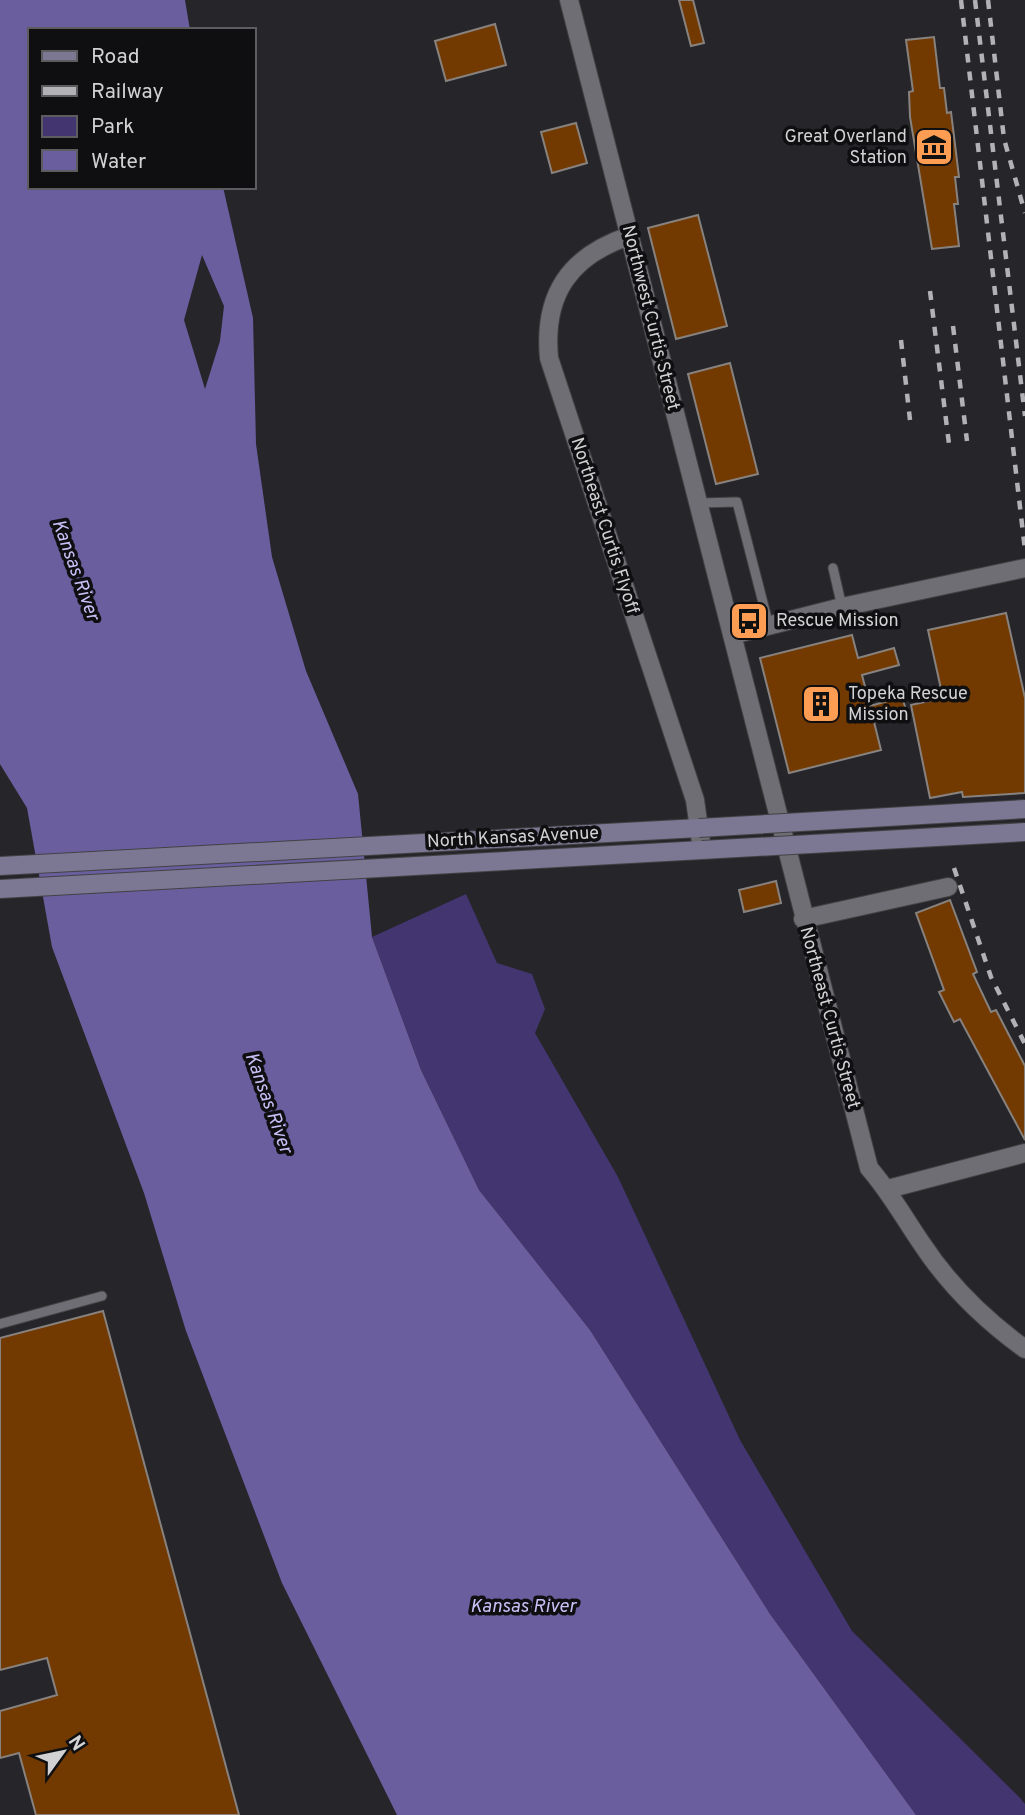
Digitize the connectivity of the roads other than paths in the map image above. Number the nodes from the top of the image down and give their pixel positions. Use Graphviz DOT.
graph roads {
  1 [pos="569,0"];
  2 [pos="629,236"];
  3 [pos="698,503"];
  4 [pos="833,568"];
  5 [pos="1025,568"];
  6 [pos="842,607"];
  7 [pos="769,626"];
  8 [pos="732,635"];
  9 [pos="1025,809"];
  10 [pos="699,828"];
  11 [pos="1025,832"];
  12 [pos="702,850"];
  13 [pos="0,866"];
  14 [pos="948,887"];
  15 [pos="0,889"];
  16 [pos="803,919"];
  17 [pos="1025,1153"];
  18 [pos="888,1189"];
  19 [pos="102,1296"];
  20 [pos="0,1324"];
  21 [pos="1025,1349"];
  1 -- 2 [label="street, Northwest Curtis Street"];
  2 -- 3 [label="street, Northwest Curtis Street"];
  2 -- 10 [label="street, Northeast Curtis Flyoff"];
  3 -- 7 [label="lane"];
  3 -- 8 [label="street, Northwest Curtis Street"];
  4 -- 6 [label="lane"];
  5 -- 6 [label="street"];
  6 -- 7 [label="street"];
  7 -- 8 [label="street"];
  8 -- 16 [label="street, Northeast Curtis Street"];
  9 -- 10 [label="main road, North Kansas Avenue, bridge"];
  10 -- 12 [label="street, Northeast Curtis Flyoff"];
  10 -- 13 [label="main road, North Kansas Avenue"];
  11 -- 12 [label="main road, North Kansas Avenue, bridge"];
  12 -- 15 [label="main road, North Kansas Avenue"];
  14 -- 16 [label="street"];
  16 -- 18 [label="street, Northeast Curtis Street"];
  17 -- 18 [label="street"];
  18 -- 21 [label="street, Northeast Curtis Street"];
  19 -- 20 [label="lane"];
}
